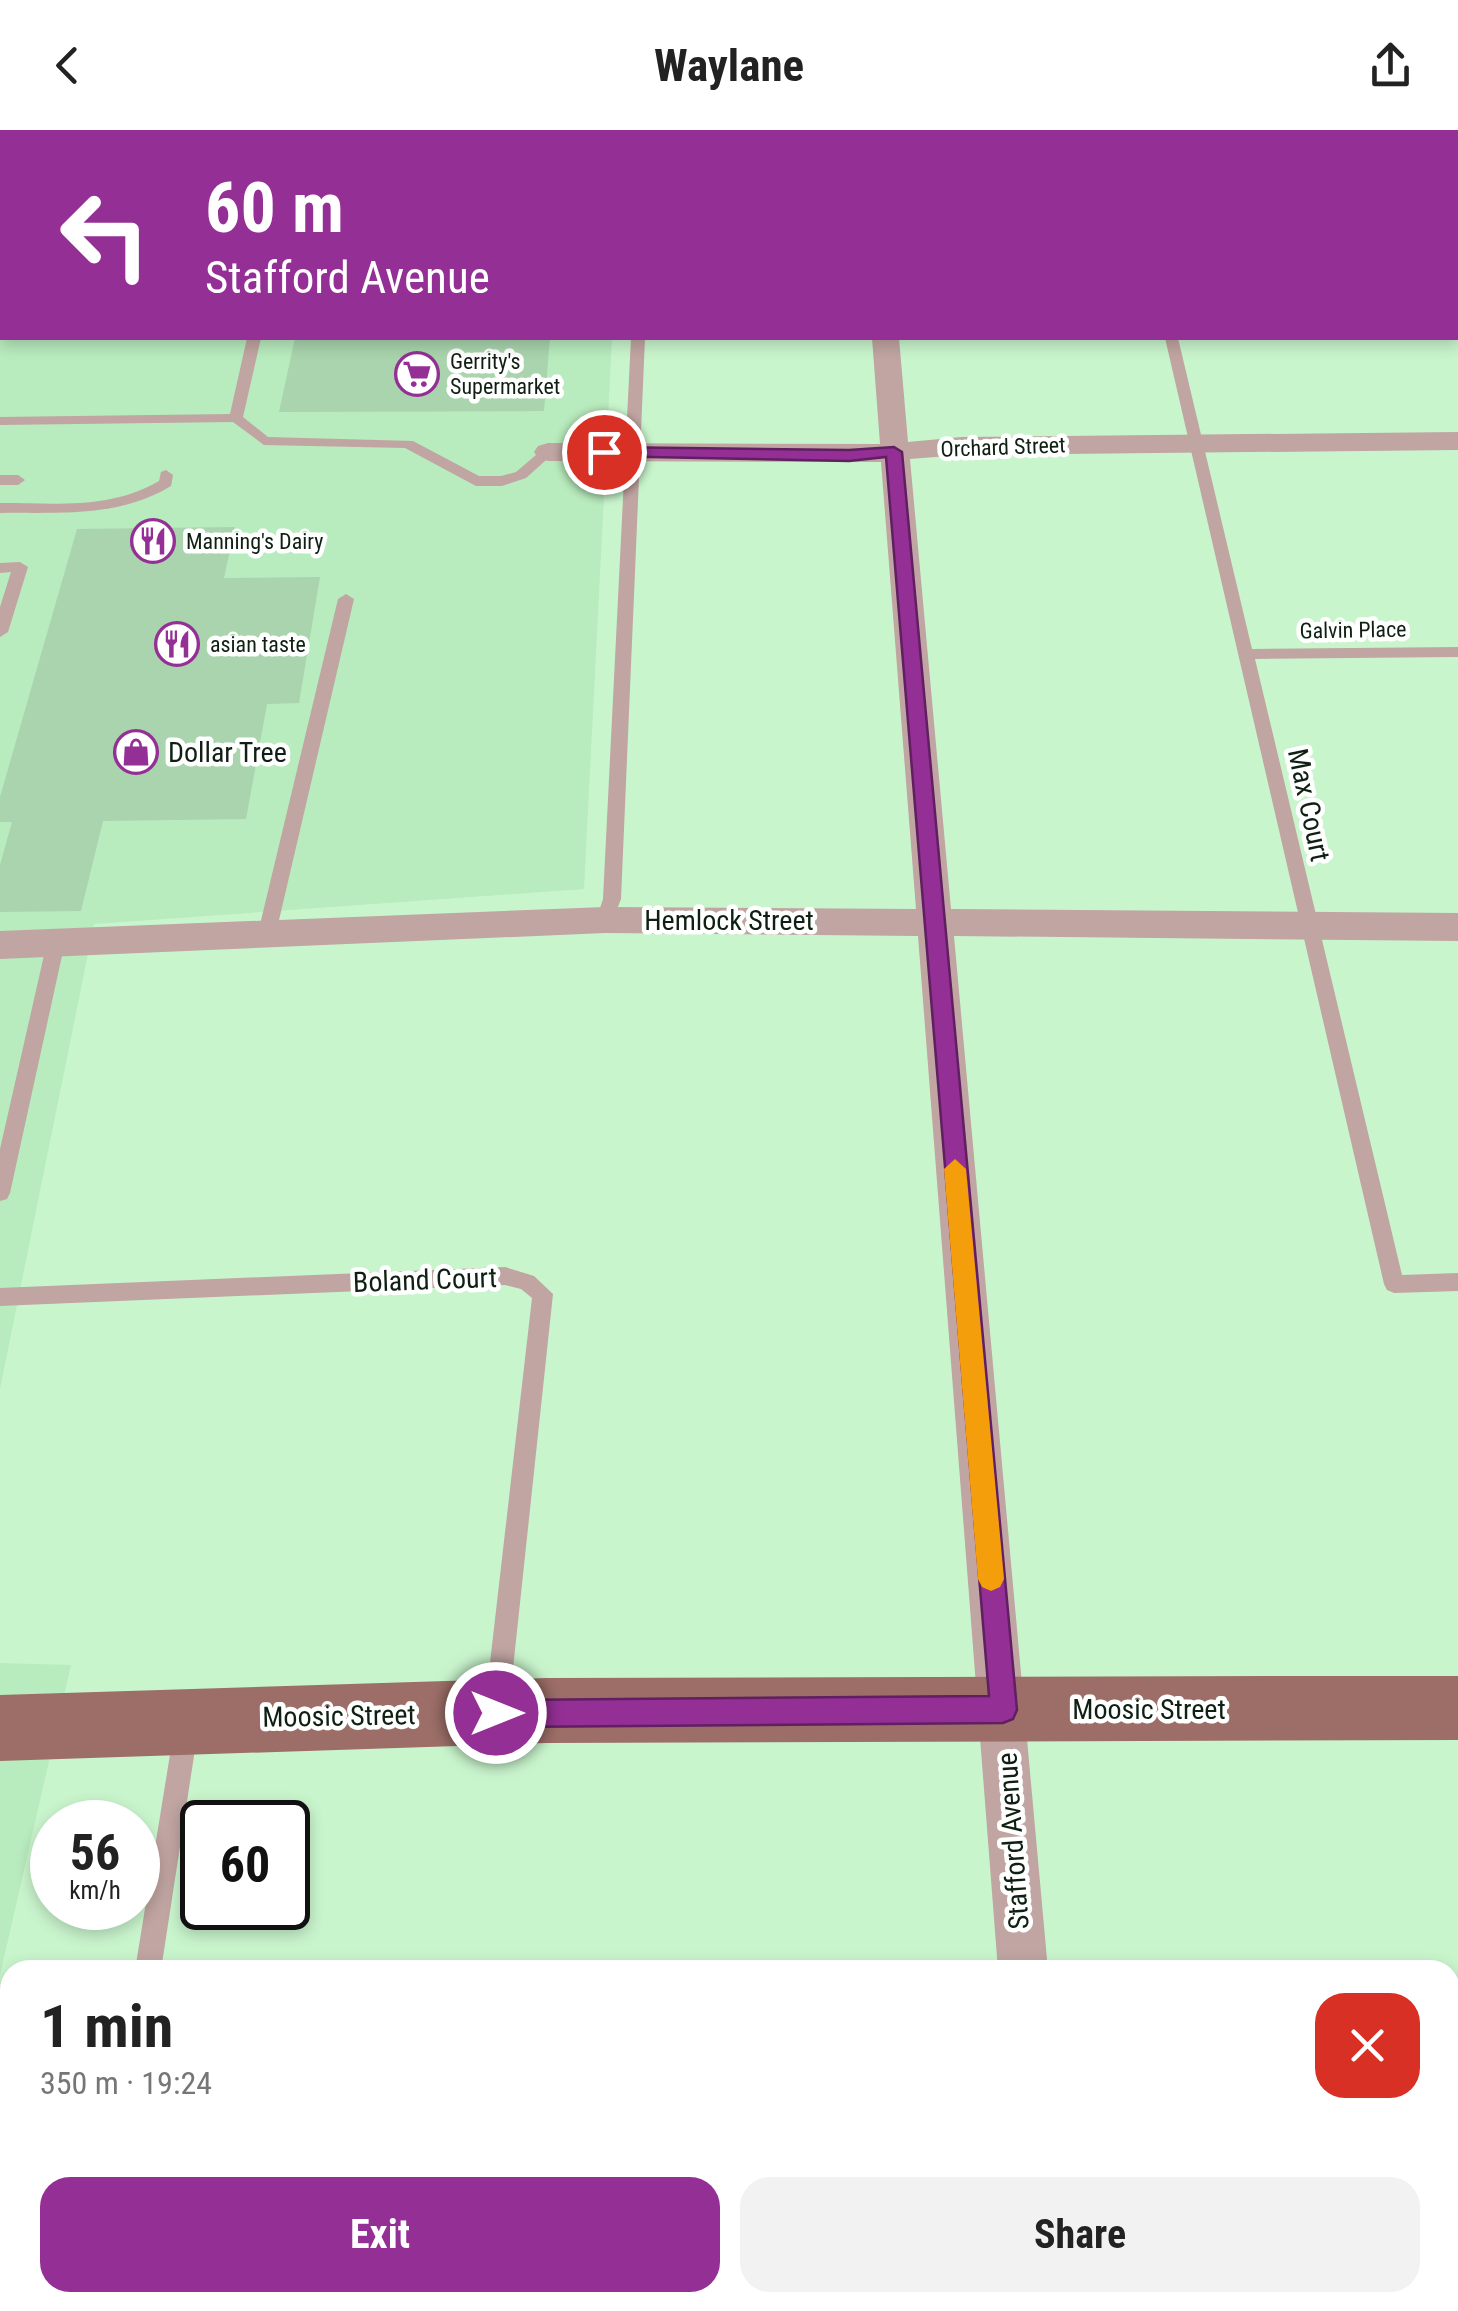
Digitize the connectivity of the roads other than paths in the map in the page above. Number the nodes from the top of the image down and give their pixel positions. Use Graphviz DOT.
graph roads {
  1 [pos="254,340"];
  2 [pos="638,340"];
  3 [pos="885,340"];
  4 [pos="1171,340"];
  5 [pos="236,418"];
  6 [pos="0,421"];
  7 [pos="1458,441"];
  8 [pos="1193,444"];
  9 [pos="548,452"];
  10 [pos="633,452"];
  11 [pos="894,452"];
  12 [pos="166,475"];
  13 [pos="0,480"];
  14 [pos="18,480"];
  15 [pos="0,508"];
  16 [pos="0,568"];
  17 [pos="346,600"];
  18 [pos="0,632"];
  19 [pos="1458,652"];
  20 [pos="1248,654"];
  21 [pos="606,920"];
  22 [pos="933,920"];
  23 [pos="1458,926"];
  24 [pos="1308,927"];
  25 [pos="267,934"];
  26 [pos="56,942"];
  27 [pos="0,945"];
  28 [pos="0,1193"];
  29 [pos="1458,1282"];
  30 [pos="0,1297"];
  31 [pos="1458,1708"];
  32 [pos="1003,1710"];
  33 [pos="496,1713"];
  34 [pos="188,1718"];
  35 [pos="0,1728"];
  36 [pos="150,1960"];
  37 [pos="1022,1960"];
  1 -- 5 [label="lane"];
  2 -- 10 [label="lane"];
  3 -- 11 [label="street, Stafford Avenue"];
  4 -- 8 [label="lane, Max Court"];
  5 -- 6 [label="lane"];
  5 -- 9 [label="lane"];
  7 -- 8 [label="street, Orchard Street"];
  8 -- 11 [label="street, Orchard Street"];
  8 -- 20 [label="lane, Max Court"];
  9 -- 10 [label="street, Orchard Street"];
  10 -- 11 [label="street, Orchard Street"];
  10 -- 21 [label="lane"];
  11 -- 22 [label="street, Stafford Avenue"];
  12 -- 15 [label="lane"];
  13 -- 14 [label="lane"];
  16 -- 18 [label="lane"];
  17 -- 25 [label="lane"];
  19 -- 20 [label="lane, Galvin Place"];
  20 -- 24 [label="lane, Max Court"];
  21 -- 22 [label="street, Hemlock Street"];
  21 -- 25 [label="street, Hemlock Street"];
  22 -- 24 [label="street, Hemlock Street"];
  22 -- 32 [label="street, Stafford Avenue"];
  23 -- 24 [label="street, Hemlock Street"];
  24 -- 29 [label="lane, Max Court"];
  25 -- 26 [label="street, Hemlock Street"];
  26 -- 27 [label="street, Hemlock Street"];
  26 -- 28 [label="lane"];
  30 -- 33 [label="lane, Boland Court"];
  31 -- 32 [label="main road, Moosic Street"];
  32 -- 33 [label="main road, Moosic Street"];
  32 -- 37 [label="street, Stafford Avenue"];
  33 -- 34 [label="main road, Moosic Street"];
  34 -- 35 [label="main road, Moosic Street"];
  34 -- 36 [label="lane"];
}
